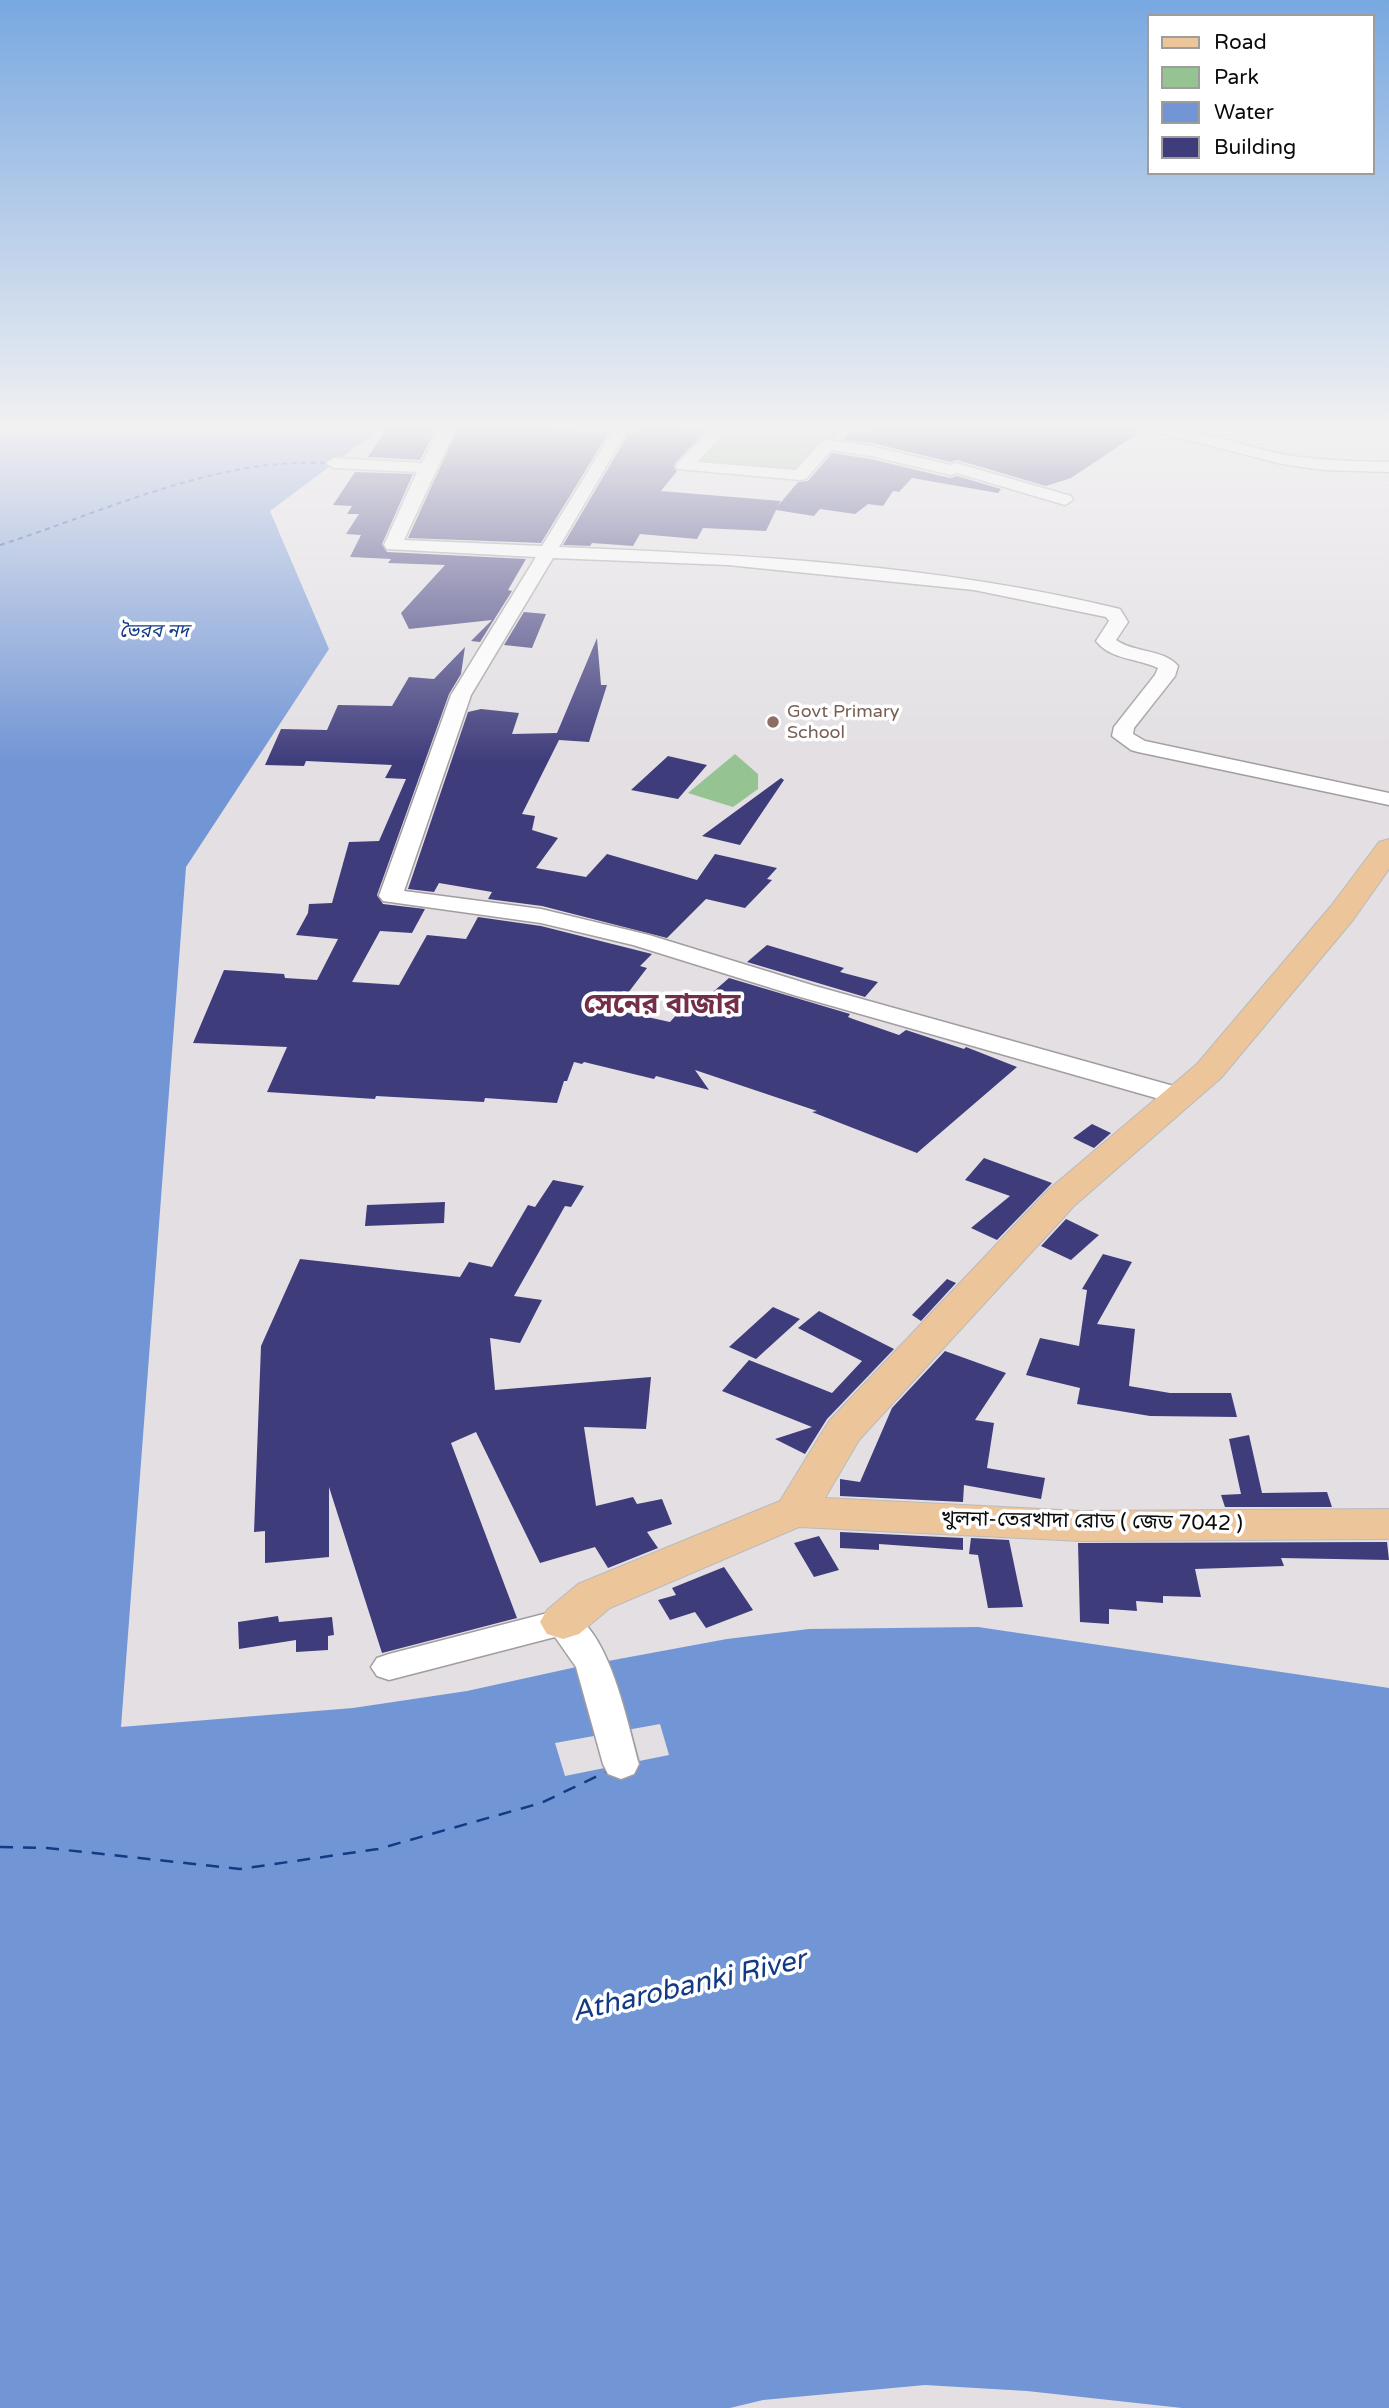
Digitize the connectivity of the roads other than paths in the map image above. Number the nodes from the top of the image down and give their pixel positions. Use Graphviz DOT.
graph roads {
  1 [pos="396,538"];
  2 [pos="554,538"];
  3 [pos="545,552"];
  4 [pos="1389,799"];
  5 [pos="1389,848"];
  6 [pos="1179,1096"];
  7 [pos="795,1512"];
  8 [pos="1389,1524"];
  9 [pos="563,1622"];
  10 [pos="389,1667"];
  11 [pos="621,1764"];
  1 -- 3 [label="street"];
  2 -- 3 [label="street"];
  3 -- 4 [label="street"];
  3 -- 6 [label="street"];
  5 -- 6 [label="main road"];
  6 -- 7 [label="main road"];
  7 -- 8 [label="main road, খুলনা-তেরখাদা রোড ( জেড 7042 )"];
  7 -- 9 [label="main road"];
  9 -- 10 [label="street"];
  9 -- 11 [label="street"];
}
